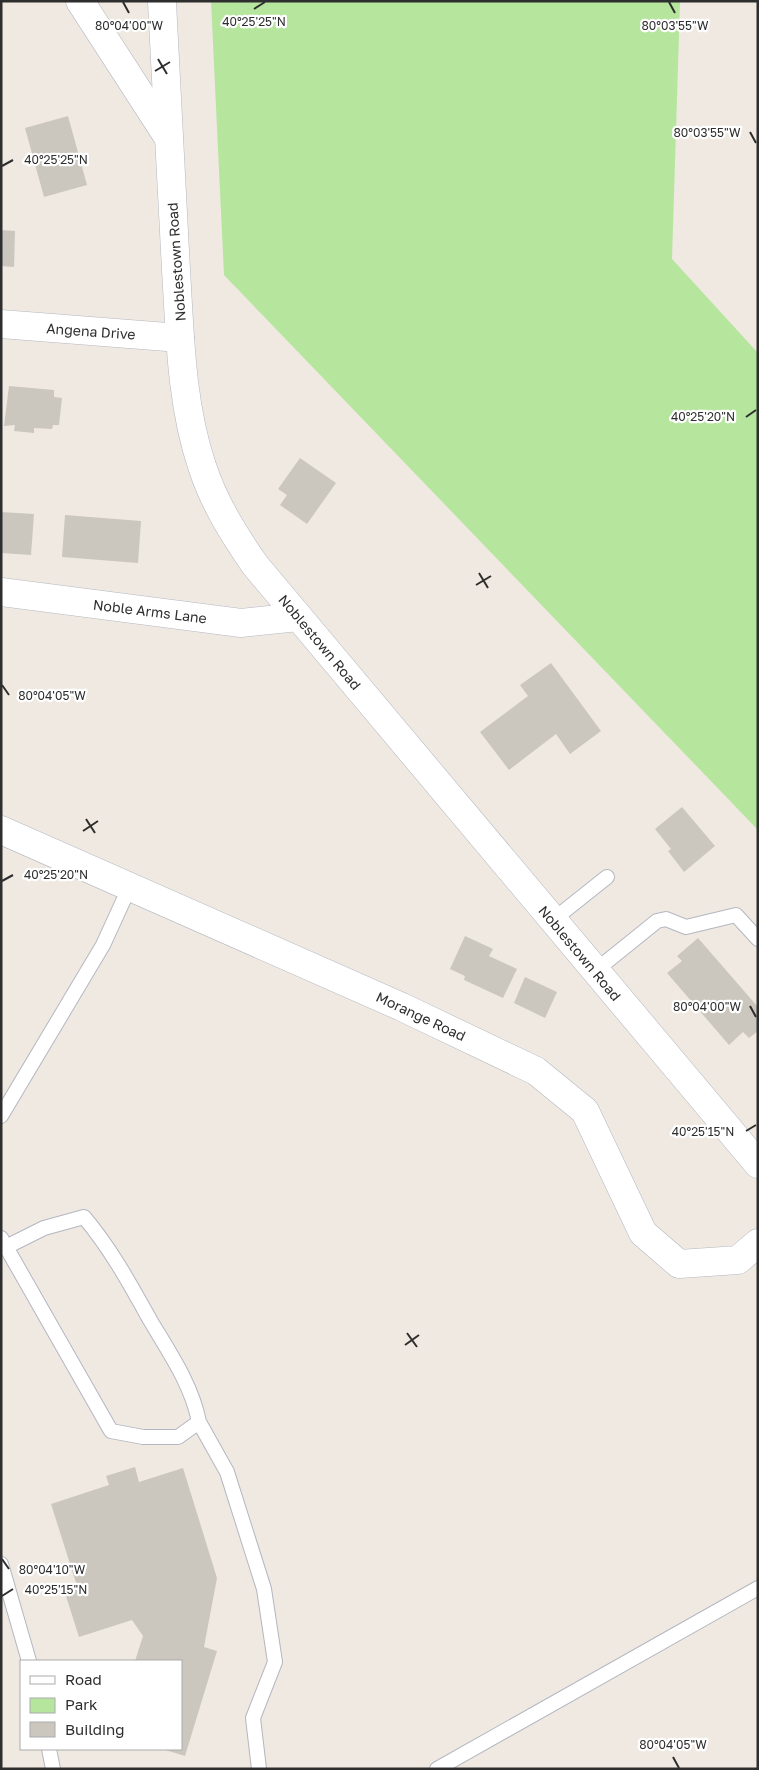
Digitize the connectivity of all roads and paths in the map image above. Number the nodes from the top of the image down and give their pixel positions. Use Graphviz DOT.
graph roads {
  1 [pos="80,1"];
  2 [pos="162,1"];
  3 [pos="168,137"];
  4 [pos="1,324"];
  5 [pos="180,338"];
  6 [pos="1,592"];
  7 [pos="298,617"];
  8 [pos="1,830"];
  9 [pos="607,878"];
  10 [pos="130,886"];
  11 [pos="553,920"];
  12 [pos="758,939"];
  13 [pos="595,971"];
  14 [pos="1,1116"];
  15 [pos="753,1150"];
  16 [pos="5,1242"];
  17 [pos="758,1243"];
  18 [pos="199,1422"];
  19 [pos="1,1564"];
  20 [pos="758,1588"];
  21 [pos="29,1660"];
  22 [pos="49,1750"];
  23 [pos="53,1769"];
  24 [pos="259,1769"];
  25 [pos="437,1769"];
  1 -- 3 [label="street"];
  2 -- 3 [label="street, Noblestown Road"];
  3 -- 5 [label="street, Noblestown Road"];
  4 -- 5 [label="street, Angena Drive"];
  5 -- 7 [label="street, Noblestown Road"];
  6 -- 7 [label="street, Noble Arms Lane"];
  7 -- 11 [label="street, Noblestown Road"];
  8 -- 10 [label="street, Morange Road"];
  9 -- 11 [label="lane"];
  10 -- 14 [label="lane"];
  10 -- 17 [label="street, Morange Road"];
  11 -- 13 [label="street, Noblestown Road"];
  12 -- 13 [label="lane"];
  13 -- 15 [label="street, Noblestown Road"];
  16 -- 18 [label="lane"];
  16 -- 18 [label="lane"];
  18 -- 24 [label="lane"];
  19 -- 21 [label="lane"];
  20 -- 25 [label="lane"];
  22 -- 23 [label="lane"];
}
